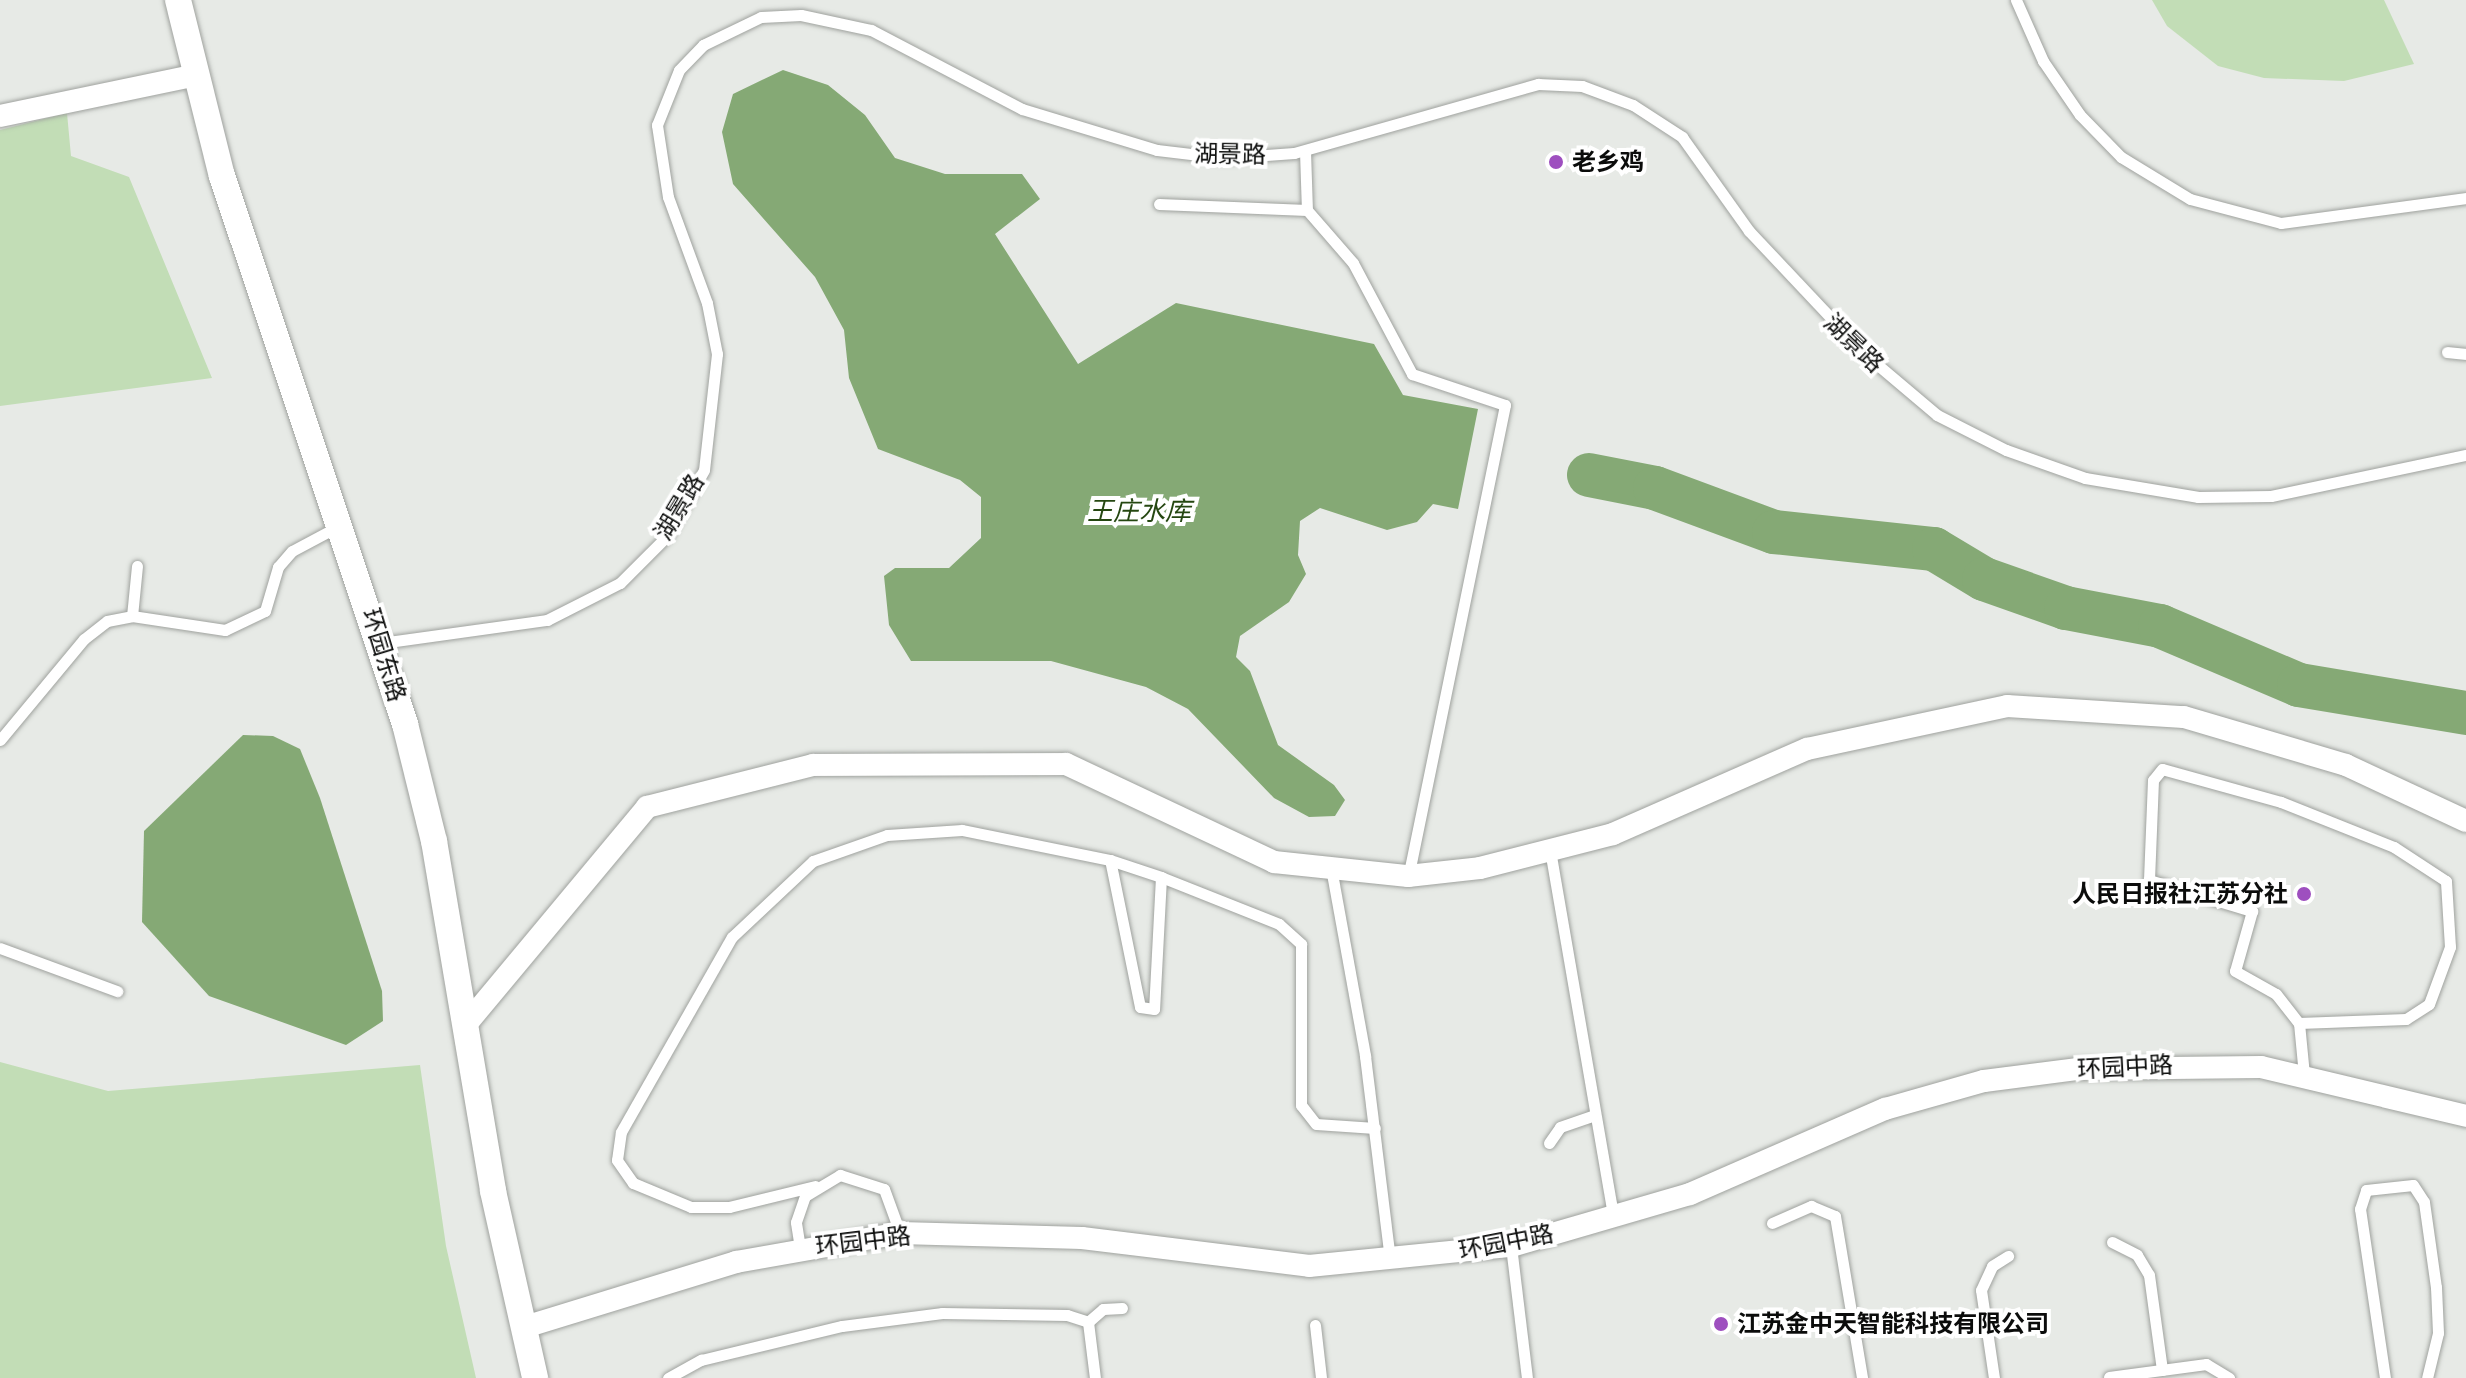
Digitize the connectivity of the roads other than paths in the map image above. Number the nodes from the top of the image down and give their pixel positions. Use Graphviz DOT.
graph roads {
  1 [pos="178,0"];
  2 [pos="2016,0"];
  3 [pos="197,75"];
  4 [pos="0,116"];
  5 [pos="1305,151"];
  6 [pos="2466,198"];
  7 [pos="1159,204"];
  8 [pos="1307,210"];
  9 [pos="2447,352"];
  10 [pos="2466,354"];
  11 [pos="2466,455"];
  12 [pos="342,525"];
  13 [pos="137,566"];
  14 [pos="132,616"];
  15 [pos="381,643"];
  16 [pos="0,740"];
  17 [pos="2466,821"];
  18 [pos="1550,850"];
  19 [pos="1110,860"];
  20 [pos="1331,868"];
  21 [pos="1408,876"];
  22 [pos="1161,877"];
  23 [pos="0,948"];
  24 [pos="117,991"];
  25 [pos="468,1022"];
  26 [pos="2299,1023"];
  27 [pos="2304,1075"];
  28 [pos="1594,1115"];
  29 [pos="2466,1116"];
  30 [pos="1375,1128"];
  31 [pos="1549,1143"];
  32 [pos="815,1186"];
  33 [pos="1613,1216"];
  34 [pos="1772,1223"];
  35 [pos="900,1233"];
  36 [pos="2112,1242"];
  37 [pos="1511,1246"];
  38 [pos="800,1248"];
  39 [pos="2008,1256"];
  40 [pos="1390,1260"];
  41 [pos="1122,1308"];
  42 [pos="1088,1322"];
  43 [pos="1315,1325"];
  44 [pos="528,1326"];
  45 [pos="2162,1370"];
  46 [pos="2109,1377"];
  47 [pos="535,1378"];
  48 [pos="668,1378"];
  49 [pos="1095,1378"];
  50 [pos="1321,1378"];
  51 [pos="1527,1378"];
  52 [pos="1862,1378"];
  53 [pos="1994,1378"];
  54 [pos="2229,1378"];
  55 [pos="2385,1378"];
  56 [pos="2427,1378"];
  1 -- 3 [label="street, 环园东路"];
  2 -- 6 [label="lane"];
  3 -- 4 [label="street"];
  3 -- 12 [label="street, 环园东路"];
  5 -- 8 [label="lane"];
  5 -- 11 [label="lane, 湖景路"];
  5 -- 15 [label="lane, 湖景路"];
  7 -- 8 [label="lane"];
  8 -- 21 [label="lane"];
  9 -- 10 [label="lane"];
  12 -- 14 [label="lane"];
  12 -- 15 [label="street, 环园东路"];
  13 -- 14 [label="lane"];
  14 -- 16 [label="lane"];
  15 -- 25 [label="street, 环园东路"];
  17 -- 18 [label="street"];
  18 -- 21 [label="street"];
  18 -- 28 [label="lane"];
  19 -- 22 [label="lane"];
  19 -- 22 [label="lane"];
  19 -- 32 [label="lane"];
  20 -- 21 [label="street"];
  20 -- 25 [label="street"];
  20 -- 30 [label="lane"];
  22 -- 30 [label="lane"];
  23 -- 24 [label="lane"];
  25 -- 44 [label="street, 环园东路"];
  26 -- 26 [label="lane"];
  26 -- 27 [label="lane"];
  27 -- 29 [label="street, 环园中路"];
  27 -- 33 [label="street, 环园中路"];
  28 -- 31 [label="lane"];
  28 -- 33 [label="lane"];
  30 -- 40 [label="lane"];
  32 -- 35 [label="lane"];
  32 -- 38 [label="lane"];
  33 -- 37 [label="street, 环园中路"];
  34 -- 52 [label="lane"];
  35 -- 38 [label="street, 环园中路"];
  35 -- 40 [label="street, 环园中路"];
  36 -- 45 [label="lane"];
  37 -- 40 [label="street, 环园中路"];
  37 -- 51 [label="lane"];
  38 -- 44 [label="street, 环园中路"];
  39 -- 53 [label="lane"];
  41 -- 42 [label="lane"];
  42 -- 48 [label="lane"];
  42 -- 49 [label="lane"];
  43 -- 50 [label="lane"];
  44 -- 47 [label="street, 环园东路"];
  45 -- 46 [label="lane"];
  45 -- 54 [label="lane"];
  55 -- 56 [label="lane"];
}
